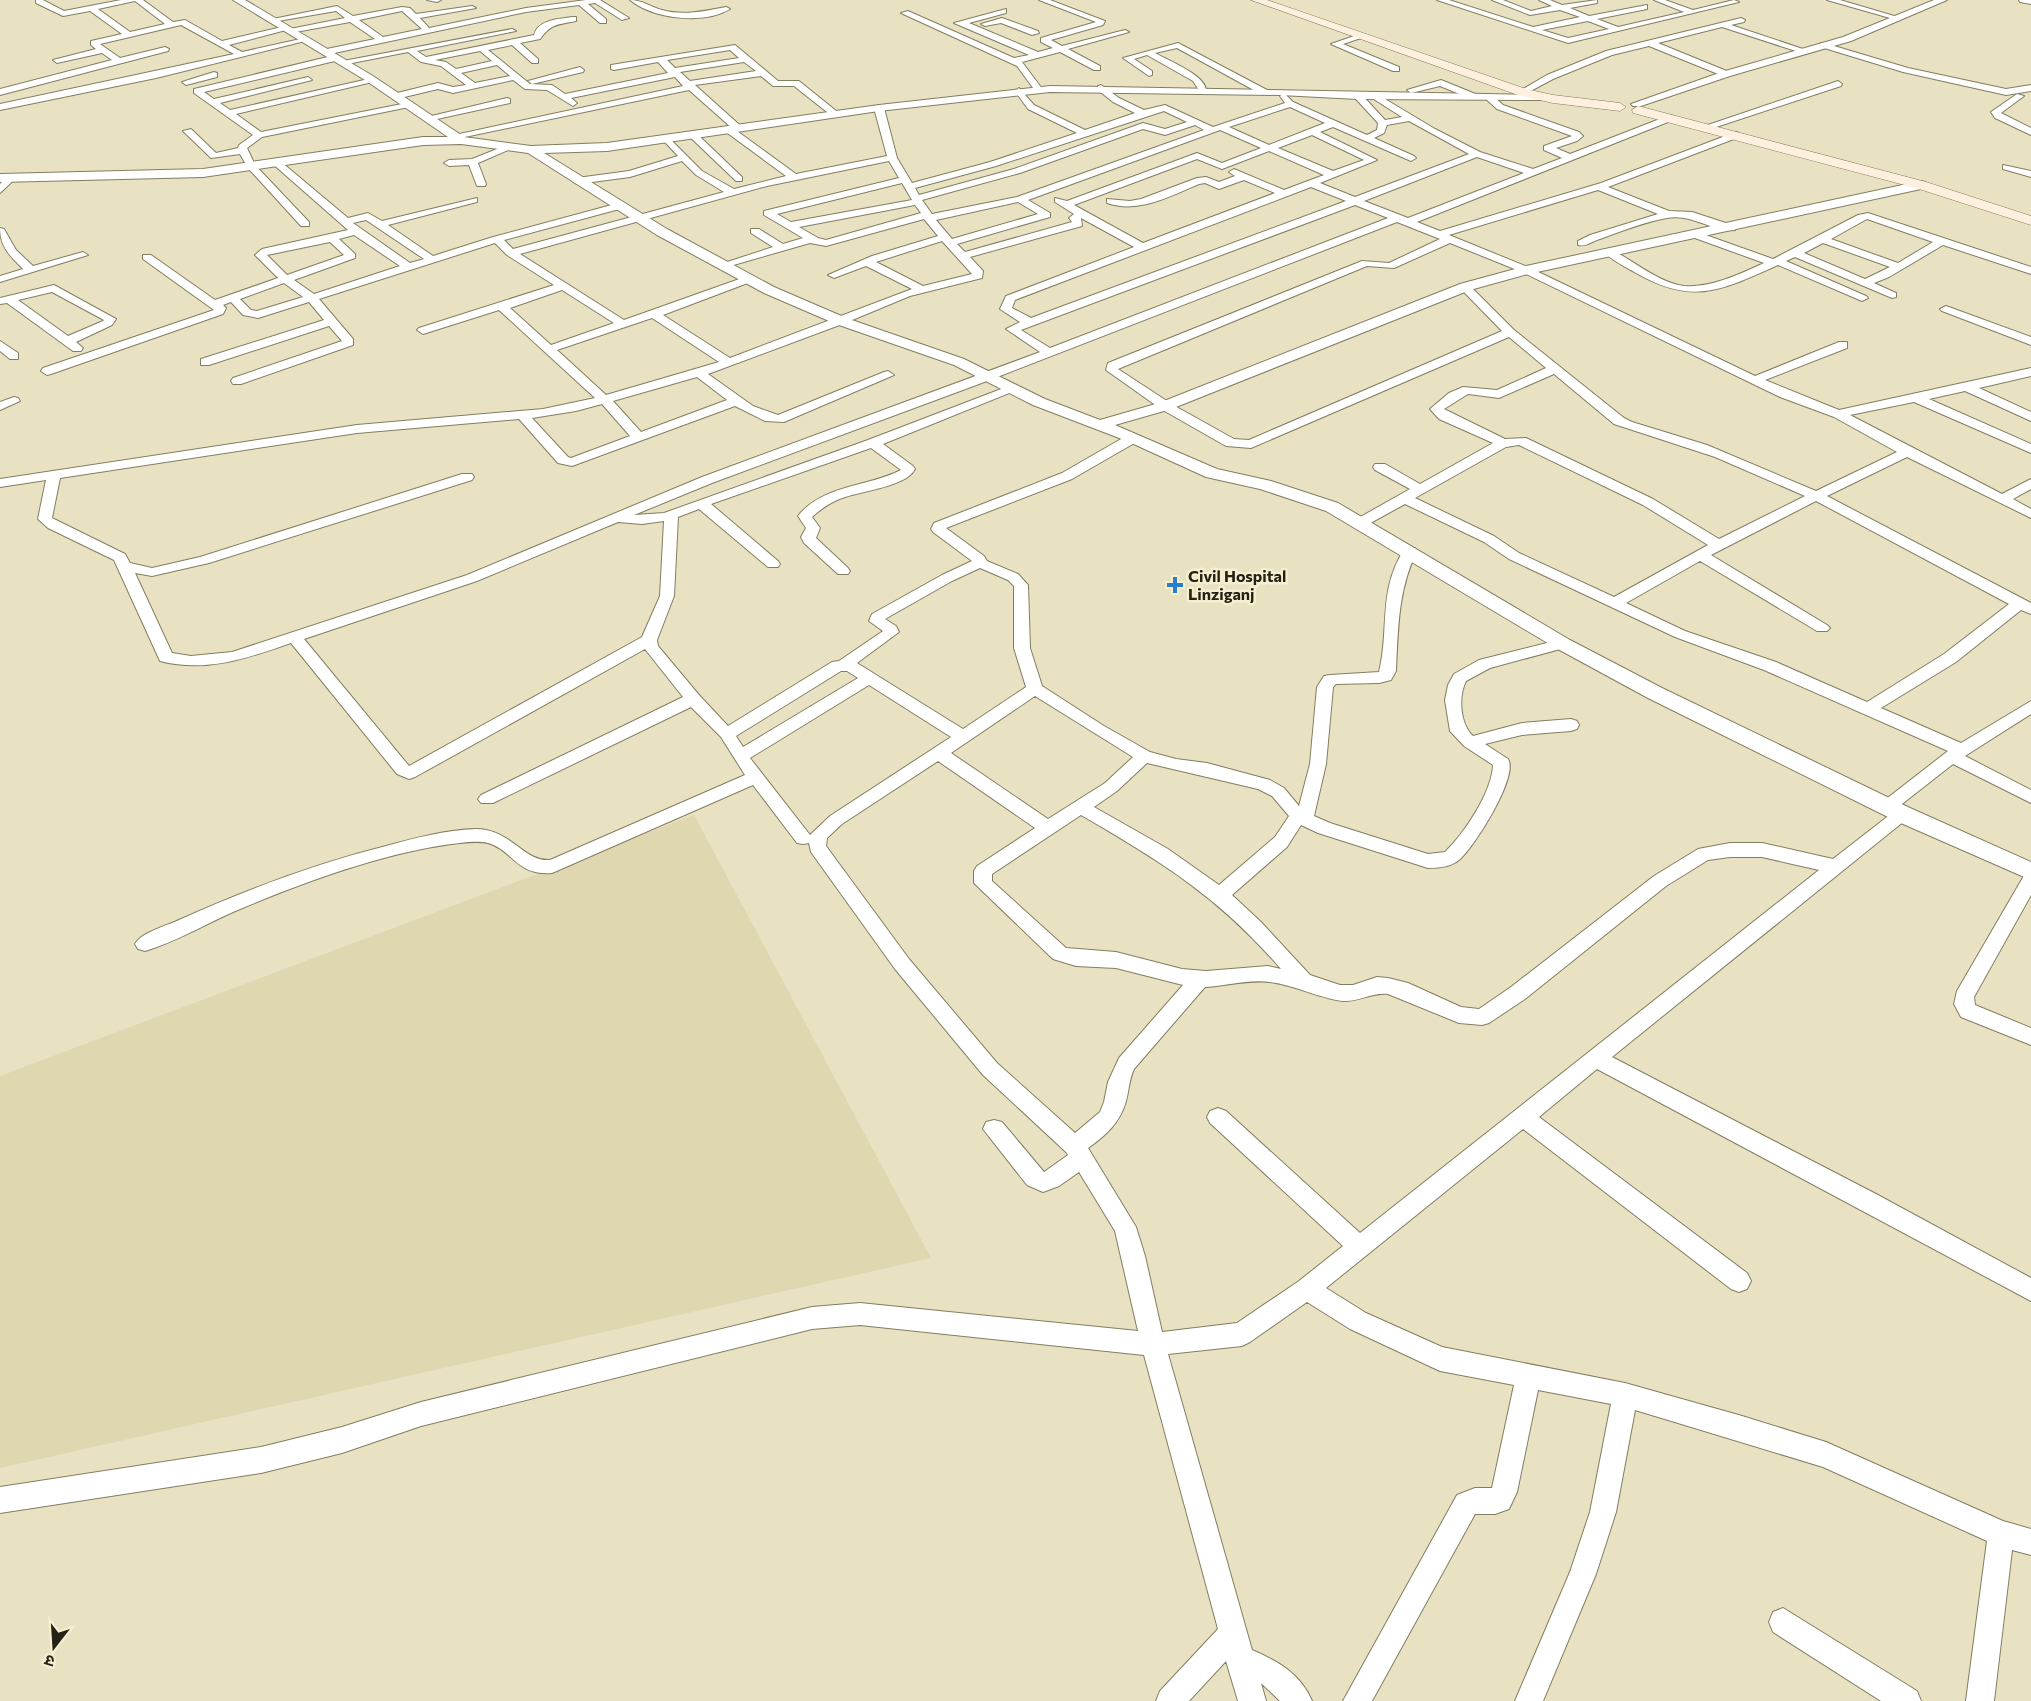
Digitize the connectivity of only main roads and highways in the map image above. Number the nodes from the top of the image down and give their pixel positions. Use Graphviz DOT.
graph roads {
  1 [pos="1256,0"];
  2 [pos="2031,221"];
  1 -- 2 [label="main road"];
}
